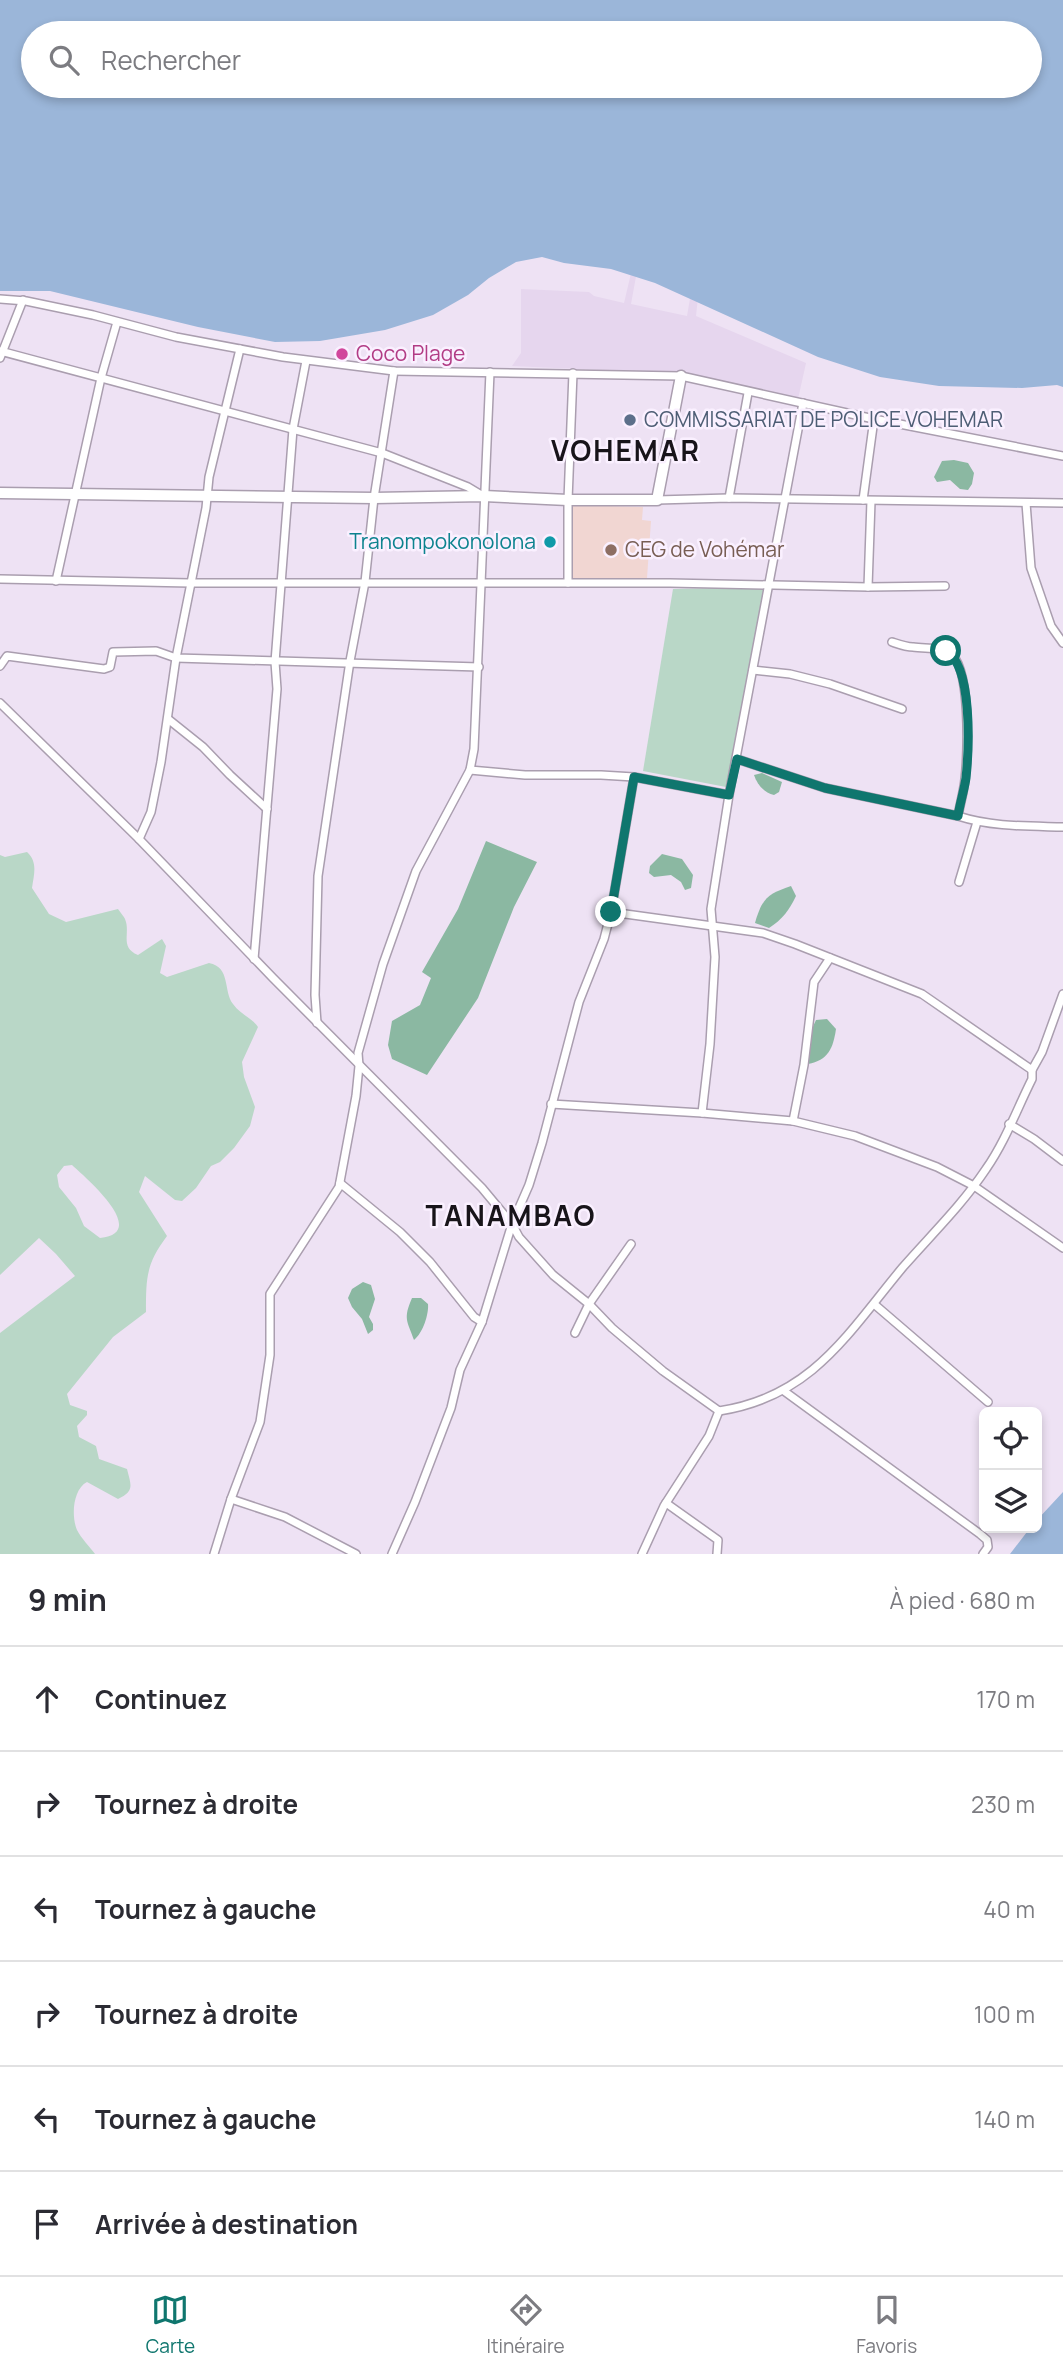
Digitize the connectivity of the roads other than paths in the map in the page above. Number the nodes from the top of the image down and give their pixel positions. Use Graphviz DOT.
graph roads {
  1 [pos="0,299"];
  2 [pos="23,300"];
  3 [pos="117,322"];
  4 [pos="240,349"];
  5 [pos="1,354"];
  6 [pos="306,360"];
  7 [pos="394,372"];
  8 [pos="490,372"];
  9 [pos="573,373"];
  10 [pos="681,376"];
  11 [pos="101,378"];
  12 [pos="748,393"];
  13 [pos="803,403"];
  14 [pos="226,411"];
  15 [pos="874,419"];
  16 [pos="293,429"];
  17 [pos="382,453"];
  18 [pos="1063,456"];
  19 [pos="0,493"];
  20 [pos="76,493"];
  21 [pos="207,494"];
  22 [pos="290,496"];
  23 [pos="484,496"];
  24 [pos="374,498"];
  25 [pos="729,498"];
  26 [pos="784,499"];
  27 [pos="568,500"];
  28 [pos="657,500"];
  29 [pos="867,501"];
  30 [pos="1027,503"];
  31 [pos="1063,503"];
  32 [pos="0,579"];
  33 [pos="55,581"];
  34 [pos="365,582"];
  35 [pos="480,582"];
  36 [pos="190,583"];
  37 [pos="282,583"];
  38 [pos="569,583"];
  39 [pos="768,583"];
  40 [pos="946,586"];
  41 [pos="868,587"];
  42 [pos="891,642"];
  43 [pos="1063,643"];
  44 [pos="176,657"];
  45 [pos="350,661"];
  46 [pos="275,662"];
  47 [pos="0,666"];
  48 [pos="479,667"];
  49 [pos="753,670"];
  50 [pos="0,703"];
  51 [pos="902,709"];
  52 [pos="168,719"];
  53 [pos="737,759"];
  54 [pos="470,770"];
  55 [pos="634,777"];
  56 [pos="729,795"];
  57 [pos="267,809"];
  58 [pos="958,816"];
  59 [pos="977,822"];
  60 [pos="1063,827"];
  61 [pos="139,839"];
  62 [pos="959,881"];
  63 [pos="611,912"];
  64 [pos="713,926"];
  65 [pos="830,958"];
  66 [pos="254,959"];
  67 [pos="1063,994"];
  68 [pos="317,1023"];
  69 [pos="359,1066"];
  70 [pos="1032,1070"];
  71 [pos="551,1104"];
  72 [pos="702,1113"];
  73 [pos="793,1121"];
  74 [pos="1009,1124"];
  75 [pos="1063,1161"];
  76 [pos="340,1183"];
  77 [pos="974,1186"];
  78 [pos="512,1224"];
  79 [pos="631,1244"];
  80 [pos="1063,1248"];
  81 [pos="589,1304"];
  82 [pos="874,1304"];
  83 [pos="482,1322"];
  84 [pos="575,1332"];
  85 [pos="784,1391"];
  86 [pos="988,1402"];
  87 [pos="719,1411"];
  88 [pos="231,1499"];
  89 [pos="666,1503"];
  90 [pos="214,1554"];
  91 [pos="356,1554"];
  92 [pos="392,1554"];
  93 [pos="642,1554"];
  94 [pos="717,1554"];
  95 [pos="983,1554"];
  1 -- 2 [label="street"];
  2 -- 3 [label="street"];
  2 -- 5 [label="street"];
  3 -- 4 [label="street"];
  3 -- 11 [label="street"];
  4 -- 6 [label="street"];
  4 -- 14 [label="street"];
  5 -- 11 [label="street"];
  6 -- 7 [label="street"];
  6 -- 16 [label="street"];
  7 -- 8 [label="street"];
  7 -- 17 [label="street"];
  8 -- 9 [label="street"];
  8 -- 23 [label="street"];
  9 -- 10 [label="street"];
  9 -- 27 [label="street"];
  10 -- 12 [label="street"];
  10 -- 28 [label="street"];
  11 -- 14 [label="street"];
  11 -- 20 [label="street"];
  12 -- 13 [label="street"];
  12 -- 25 [label="street"];
  13 -- 15 [label="street"];
  13 -- 26 [label="street"];
  14 -- 16 [label="street"];
  14 -- 21 [label="street"];
  15 -- 18 [label="street"];
  15 -- 29 [label="street"];
  16 -- 17 [label="street"];
  16 -- 22 [label="street"];
  17 -- 23 [label="street"];
  17 -- 24 [label="street"];
  19 -- 20 [label="street"];
  20 -- 21 [label="street"];
  20 -- 33 [label="street"];
  21 -- 22 [label="street"];
  21 -- 36 [label="street"];
  22 -- 24 [label="street"];
  22 -- 37 [label="street"];
  23 -- 24 [label="street"];
  23 -- 27 [label="street"];
  23 -- 35 [label="street"];
  24 -- 34 [label="street"];
  25 -- 26 [label="street"];
  25 -- 28 [label="street"];
  26 -- 29 [label="street"];
  26 -- 39 [label="street"];
  27 -- 28 [label="street"];
  27 -- 38 [label="street"];
  29 -- 30 [label="street"];
  29 -- 41 [label="street"];
  30 -- 31 [label="street"];
  30 -- 43 [label="street"];
  32 -- 33 [label="street"];
  33 -- 36 [label="street"];
  34 -- 35 [label="street"];
  34 -- 37 [label="street"];
  34 -- 45 [label="street"];
  35 -- 38 [label="street"];
  35 -- 48 [label="street"];
  36 -- 37 [label="street"];
  36 -- 44 [label="street"];
  37 -- 46 [label="street"];
  38 -- 39 [label="street"];
  39 -- 41 [label="street"];
  39 -- 49 [label="street"];
  40 -- 41 [label="street"];
  42 -- 58 [label="street"];
  44 -- 46 [label="street"];
  44 -- 47 [label="street"];
  44 -- 52 [label="street"];
  45 -- 46 [label="street"];
  45 -- 48 [label="street"];
  45 -- 68 [label="street"];
  46 -- 57 [label="street"];
  48 -- 54 [label="street"];
  49 -- 51 [label="street"];
  49 -- 53 [label="street"];
  50 -- 61 [label="street"];
  52 -- 57 [label="street"];
  52 -- 61 [label="street"];
  53 -- 56 [label="street"];
  53 -- 58 [label="street"];
  54 -- 55 [label="street"];
  54 -- 69 [label="street"];
  55 -- 56 [label="street"];
  55 -- 63 [label="street"];
  56 -- 64 [label="street"];
  57 -- 66 [label="street"];
  58 -- 59 [label="street"];
  59 -- 60 [label="street"];
  59 -- 62 [label="street"];
  61 -- 66 [label="street"];
  63 -- 64 [label="street"];
  63 -- 71 [label="street"];
  64 -- 65 [label="street"];
  64 -- 72 [label="street"];
  65 -- 70 [label="street"];
  65 -- 73 [label="street"];
  66 -- 68 [label="street"];
  67 -- 70 [label="street"];
  68 -- 69 [label="street"];
  69 -- 76 [label="street"];
  69 -- 78 [label="street"];
  70 -- 74 [label="street"];
  71 -- 72 [label="street"];
  71 -- 78 [label="street"];
  72 -- 73 [label="street"];
  73 -- 77 [label="street"];
  74 -- 75 [label="street"];
  74 -- 77 [label="street"];
  76 -- 83 [label="street"];
  76 -- 88 [label="street"];
  77 -- 80 [label="street"];
  77 -- 82 [label="street"];
  78 -- 81 [label="street"];
  78 -- 83 [label="street"];
  79 -- 81 [label="street"];
  81 -- 84 [label="street"];
  81 -- 87 [label="street"];
  82 -- 85 [label="street"];
  82 -- 86 [label="street"];
  83 -- 92 [label="street"];
  85 -- 87 [label="street"];
  85 -- 95 [label="street"];
  87 -- 89 [label="street"];
  88 -- 90 [label="street"];
  88 -- 91 [label="street"];
  89 -- 93 [label="street"];
  89 -- 94 [label="street"];
}
